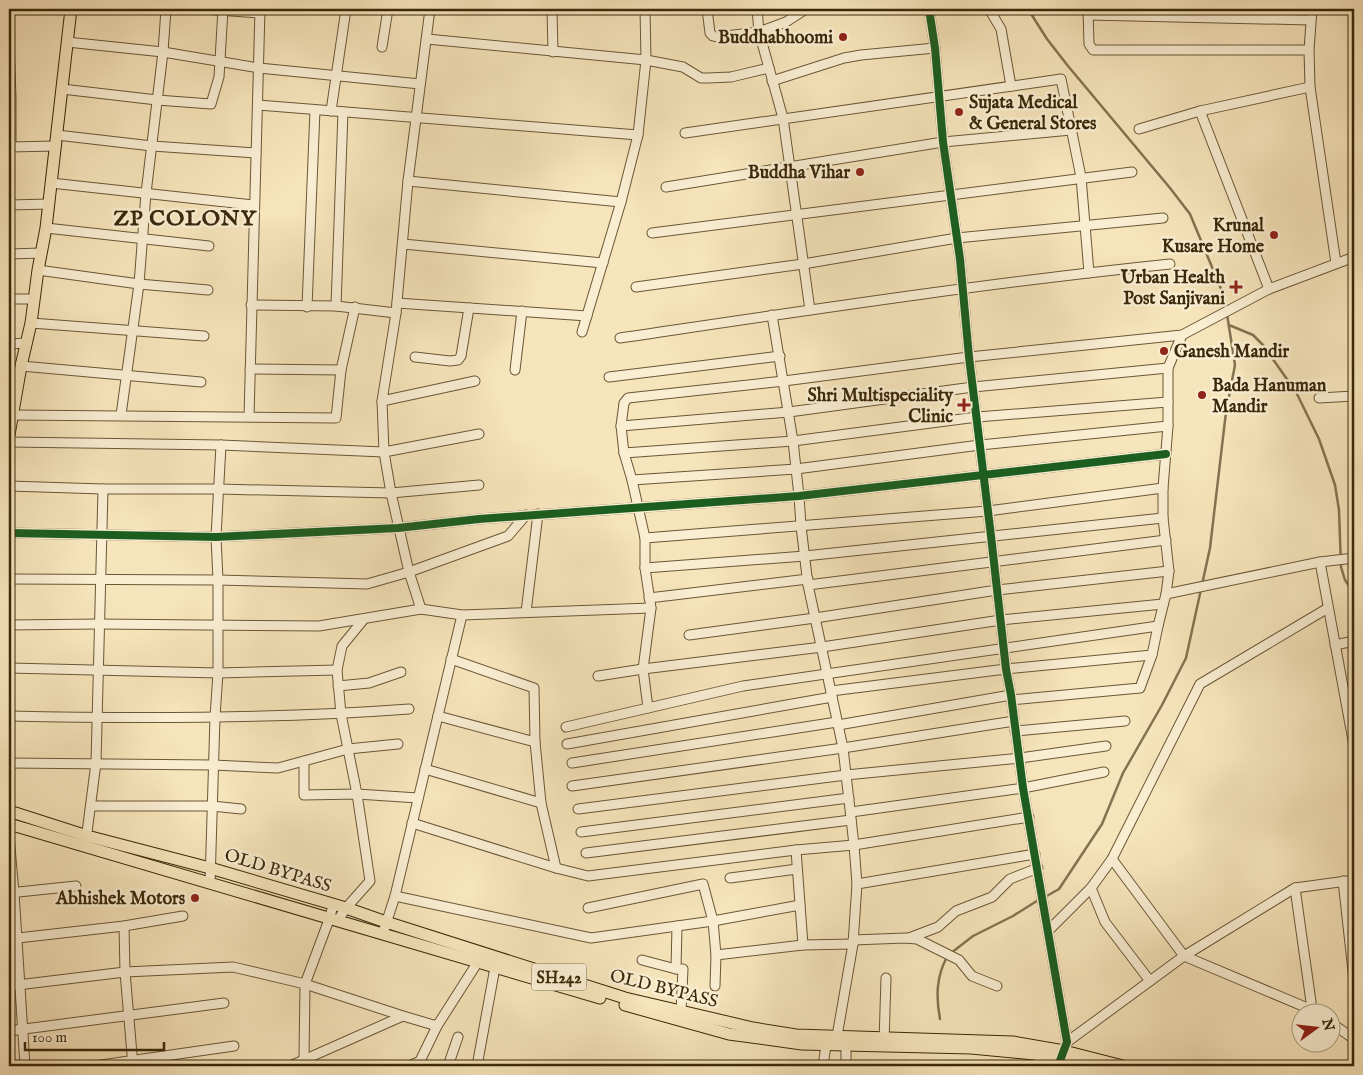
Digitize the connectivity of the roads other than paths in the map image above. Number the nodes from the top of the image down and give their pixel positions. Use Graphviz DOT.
graph roads {
  1 [pos="71,9"];
  2 [pos="166,9"];
  3 [pos="203,9"];
  4 [pos="346,9"];
  5 [pos="388,9"];
  6 [pos="430,9"];
  7 [pos="552,9"];
  8 [pos="645,9"];
  9 [pos="708,9"];
  10 [pos="757,9"];
  11 [pos="806,9"];
  12 [pos="929,9"];
  13 [pos="989,9"];
  14 [pos="1312,9"];
  15 [pos="223,10"];
  16 [pos="260,11"];
  17 [pos="1088,12"];
  18 [pos="1311,20"];
  19 [pos="759,32"];
  20 [pos="427,39"];
  21 [pos="67,42"];
  22 [pos="9,47"];
  23 [pos="382,47"];
  24 [pos="935,48"];
  25 [pos="1308,50"];
  26 [pos="163,52"];
  27 [pos="553,52"];
  28 [pos="646,60"];
  29 [pos="220,62"];
  30 [pos="259,68"];
  31 [pos="769,68"];
  32 [pos="337,76"];
  33 [pos="772,81"];
  34 [pos="420,84"];
  35 [pos="1011,86"];
  36 [pos="1310,87"];
  37 [pos="62,89"];
  38 [pos="938,96"];
  39 [pos="10,98"];
  40 [pos="157,100"];
  41 [pos="258,105"];
  42 [pos="315,110"];
  43 [pos="331,111"];
  44 [pos="1200,111"];
  45 [pos="343,112"];
  46 [pos="417,117"];
  47 [pos="783,118"];
  48 [pos="1139,129"];
  49 [pos="1071,130"];
  50 [pos="685,133"];
  51 [pos="638,135"];
  52 [pos="56,140"];
  53 [pos="943,142"];
  54 [pos="152,146"];
  55 [pos="10,147"];
  56 [pos="256,153"];
  57 [pos="791,167"];
  58 [pos="1132,172"];
  59 [pos="1081,177"];
  60 [pos="408,180"];
  61 [pos="51,182"];
  62 [pos="666,187"];
  63 [pos="146,192"];
  64 [pos="951,194"];
  65 [pos="621,202"];
  66 [pos="49,204"];
  67 [pos="9,205"];
  68 [pos="253,205"];
  69 [pos="796,215"];
  70 [pos="1164,218"];
  71 [pos="1085,224"];
  72 [pos="46,228"];
  73 [pos="652,233"];
  74 [pos="957,238"];
  75 [pos="143,239"];
  76 [pos="403,244"];
  77 [pos="210,246"];
  78 [pos="41,253"];
  79 [pos="9,254"];
  80 [pos="1354,257"];
  81 [pos="603,263"];
  82 [pos="1336,263"];
  83 [pos="803,264"];
  84 [pos="1170,264"];
  85 [pos="38,270"];
  86 [pos="1089,272"];
  87 [pos="139,284"];
  88 [pos="636,287"];
  89 [pos="963,289"];
  90 [pos="1269,289"];
  91 [pos="208,290"];
  92 [pos="9,298"];
  93 [pos="34,299"];
  94 [pos="397,303"];
  95 [pos="251,305"];
  96 [pos="336,306"];
  97 [pos="307,307"];
  98 [pos="354,308"];
  99 [pos="469,308"];
  100 [pos="810,310"];
  101 [pos="522,311"];
  102 [pos="396,313"];
  103 [pos="772,315"];
  104 [pos="587,316"];
  105 [pos="31,323"];
  106 [pos="132,332"];
  107 [pos="582,332"];
  108 [pos="1182,335"];
  109 [pos="204,336"];
  110 [pos="620,338"];
  111 [pos="26,343"];
  112 [pos="9,344"];
  113 [pos="780,356"];
  114 [pos="415,357"];
  115 [pos="969,357"];
  116 [pos="21,366"];
  117 [pos="1168,368"];
  118 [pos="250,369"];
  119 [pos="341,370"];
  120 [pos="515,370"];
  121 [pos="127,376"];
  122 [pos="609,377"];
  123 [pos="475,381"];
  124 [pos="784,381"];
  125 [pos="201,382"];
  126 [pos="973,387"];
  127 [pos="1319,398"];
  128 [pos="1353,399"];
  129 [pos="382,401"];
  130 [pos="1168,402"];
  131 [pos="12,407"];
  132 [pos="789,412"];
  133 [pos="121,415"];
  134 [pos="249,417"];
  135 [pos="976,417"];
  136 [pos="621,426"];
  137 [pos="1168,426"];
  138 [pos="479,434"];
  139 [pos="9,435"];
  140 [pos="9,442"];
  141 [pos="793,442"];
  142 [pos="221,445"];
  143 [pos="980,445"];
  144 [pos="384,452"];
  145 [pos="624,453"];
  146 [pos="1166,454"];
  147 [pos="796,469"];
  148 [pos="984,476"];
  149 [pos="632,480"];
  150 [pos="479,485"];
  151 [pos="9,486"];
  152 [pos="1163,488"];
  153 [pos="103,489"];
  154 [pos="218,489"];
  155 [pos="391,492"];
  156 [pos="800,496"];
  157 [pos="638,507"];
  158 [pos="988,510"];
  159 [pos="538,514"];
  160 [pos="526,515"];
  161 [pos="1163,518"];
  162 [pos="801,526"];
  163 [pos="398,528"];
  164 [pos="9,533"];
  165 [pos="101,536"];
  166 [pos="991,536"];
  167 [pos="216,537"];
  168 [pos="645,538"];
  169 [pos="1166,540"];
  170 [pos="805,556"];
  171 [pos="1353,558"];
  172 [pos="994,561"];
  173 [pos="1324,562"];
  174 [pos="645,568"];
  175 [pos="1169,571"];
  176 [pos="409,572"];
  177 [pos="100,578"];
  178 [pos="9,579"];
  179 [pos="218,580"];
  180 [pos="808,582"];
  181 [pos="997,590"];
  182 [pos="1166,594"];
  183 [pos="649,598"];
  184 [pos="1162,604"];
  185 [pos="651,608"];
  186 [pos="1328,608"];
  187 [pos="421,609"];
  188 [pos="526,612"];
  189 [pos="462,615"];
  190 [pos="816,618"];
  191 [pos="364,619"];
  192 [pos="1001,620"];
  193 [pos="99,624"];
  194 [pos="9,625"];
  195 [pos="219,626"];
  196 [pos="1158,626"];
  197 [pos="688,635"];
  198 [pos="1354,641"];
  199 [pos="1335,645"];
  200 [pos="822,647"];
  201 [pos="1004,648"];
  202 [pos="1152,655"];
  203 [pos="451,659"];
  204 [pos="9,668"];
  205 [pos="643,669"];
  206 [pos="1006,669"];
  207 [pos="98,670"];
  208 [pos="337,670"];
  209 [pos="401,672"];
  210 [pos="218,673"];
  211 [pos="827,674"];
  212 [pos="598,676"];
  213 [pos="338,686"];
  214 [pos="832,694"];
  215 [pos="1011,698"];
  216 [pos="1350,698"];
  217 [pos="648,708"];
  218 [pos="409,709"];
  219 [pos="341,714"];
  220 [pos="9,716"];
  221 [pos="438,716"];
  222 [pos="215,717"];
  223 [pos="97,718"];
  224 [pos="1125,720"];
  225 [pos="838,723"];
  226 [pos="1015,726"];
  227 [pos="566,727"];
  228 [pos="535,742"];
  229 [pos="398,744"];
  230 [pos="567,744"];
  231 [pos="1106,746"];
  232 [pos="1354,746"];
  233 [pos="843,748"];
  234 [pos="348,749"];
  235 [pos="1020,758"];
  236 [pos="304,761"];
  237 [pos="9,763"];
  238 [pos="572,763"];
  239 [pos="96,764"];
  240 [pos="213,765"];
  241 [pos="425,769"];
  242 [pos="1104,772"];
  243 [pos="846,775"];
  244 [pos="572,786"];
  245 [pos="1023,788"];
  246 [pos="357,794"];
  247 [pos="418,798"];
  248 [pos="849,798"];
  249 [pos="541,803"];
  250 [pos="91,806"];
  251 [pos="212,806"];
  252 [pos="241,809"];
  253 [pos="578,809"];
  254 [pos="9,812"];
  255 [pos="851,816"];
  256 [pos="1029,818"];
  257 [pos="412,823"];
  258 [pos="9,824"];
  259 [pos="581,832"];
  260 [pos="9,836"];
  261 [pos="86,841"];
  262 [pos="854,845"];
  263 [pos="796,850"];
  264 [pos="586,853"];
  265 [pos="1035,854"];
  266 [pos="1112,859"];
  267 [pos="210,868"];
  268 [pos="556,868"];
  269 [pos="798,869"];
  270 [pos="1038,872"];
  271 [pos="730,878"];
  272 [pos="1354,880"];
  273 [pos="1343,882"];
  274 [pos="210,883"];
  275 [pos="857,884"];
  276 [pos="76,886"];
  277 [pos="1091,888"];
  278 [pos="1294,888"];
  279 [pos="11,893"];
  280 [pos="395,896"];
  281 [pos="333,905"];
  282 [pos="800,905"];
  283 [pos="346,908"];
  284 [pos="588,908"];
  285 [pos="183,916"];
  286 [pos="334,919"];
  287 [pos="713,922"];
  288 [pos="124,926"];
  289 [pos="677,926"];
  290 [pos="384,927"];
  291 [pos="1049,930"];
  292 [pos="908,938"];
  293 [pos="13,939"];
  294 [pos="853,942"];
  295 [pos="803,945"];
  296 [pos="716,955"];
  297 [pos="1184,956"];
  298 [pos="481,957"];
  299 [pos="642,960"];
  300 [pos="496,962"];
  301 [pos="676,969"];
  302 [pos="125,972"];
  303 [pos="886,978"];
  304 [pos="1354,980"];
  305 [pos="1150,981"];
  306 [pos="305,984"];
  307 [pos="20,985"];
  308 [pos="9,986"];
  309 [pos="715,986"];
  310 [pos="997,986"];
  311 [pos="224,1002"];
  312 [pos="1294,1002"];
  313 [pos="1313,1002"];
  314 [pos="681,1011"];
  315 [pos="128,1016"];
  316 [pos="403,1016"];
  317 [pos="437,1026"];
  318 [pos="1340,1029"];
  319 [pos="22,1030"];
  320 [pos="9,1031"];
  321 [pos="458,1037"];
  322 [pos="1354,1039"];
  323 [pos="836,1041"];
  324 [pos="884,1042"];
  325 [pos="234,1046"];
  326 [pos="1062,1055"];
  327 [pos="133,1063"];
  328 [pos="305,1063"];
  329 [pos="25,1066"];
  330 [pos="94,1066"];
  331 [pos="290,1066"];
  332 [pos="410,1066"];
  333 [pos="448,1066"];
  334 [pos="477,1066"];
  335 [pos="823,1066"];
  336 [pos="846,1066"];
  337 [pos="1084,1066"];
  338 [pos="1123,1066"];
  1 -- 21 [label="main road"];
  2 -- 26 [label="street"];
  3 -- 15 [label="street"];
  4 -- 32 [label="street"];
  5 -- 23 [label="street"];
  6 -- 20 [label="street"];
  7 -- 27 [label="street"];
  8 -- 28 [label="street"];
  9 -- 19 [label="street"];
  10 -- 19 [label="street"];
  11 -- 19 [label="street"];
  12 -- 24 [label="street"];
  13 -- 35 [label="street"];
  14 -- 18 [label="street"];
  15 -- 16 [label="street"];
  15 -- 29 [label="street"];
  16 -- 30 [label="street"];
  17 -- 18 [label="street"];
  17 -- 25 [label="street"];
  18 -- 25 [label="street"];
  19 -- 31 [label="street"];
  20 -- 27 [label="street"];
  20 -- 34 [label="street"];
  21 -- 26 [label="street"];
  21 -- 37 [label="main road"];
  22 -- 39 [label="street"];
  24 -- 33 [label="street"];
  24 -- 38 [label="street"];
  25 -- 36 [label="street"];
  26 -- 29 [label="street"];
  26 -- 40 [label="street"];
  27 -- 28 [label="street"];
  28 -- 31 [label="street"];
  28 -- 51 [label="street"];
  29 -- 30 [label="street"];
  29 -- 40 [label="street"];
  30 -- 32 [label="street"];
  30 -- 41 [label="street"];
  31 -- 33 [label="street"];
  32 -- 34 [label="street"];
  32 -- 43 [label="street"];
  33 -- 47 [label="street"];
  34 -- 46 [label="street"];
  35 -- 38 [label="street"];
  35 -- 49 [label="street"];
  36 -- 44 [label="street"];
  36 -- 82 [label="street"];
  37 -- 40 [label="street"];
  37 -- 52 [label="main road"];
  38 -- 47 [label="street"];
  38 -- 53 [label="street"];
  39 -- 55 [label="street"];
  40 -- 54 [label="street"];
  41 -- 42 [label="street"];
  41 -- 56 [label="street"];
  42 -- 43 [label="street"];
  42 -- 97 [label="street"];
  43 -- 45 [label="street"];
  44 -- 48 [label="street"];
  44 -- 90 [label="street"];
  45 -- 46 [label="street"];
  45 -- 96 [label="street"];
  46 -- 51 [label="street"];
  46 -- 60 [label="street"];
  47 -- 50 [label="street"];
  47 -- 57 [label="street"];
  49 -- 53 [label="street"];
  49 -- 59 [label="street"];
  51 -- 65 [label="street"];
  52 -- 54 [label="street"];
  52 -- 55 [label="street"];
  52 -- 61 [label="main road"];
  53 -- 57 [label="street"];
  53 -- 64 [label="street"];
  54 -- 56 [label="street"];
  54 -- 63 [label="street"];
  56 -- 68 [label="street"];
  57 -- 62 [label="street"];
  57 -- 69 [label="street"];
  58 -- 59 [label="street"];
  59 -- 64 [label="street"];
  59 -- 71 [label="street"];
  60 -- 65 [label="street"];
  60 -- 76 [label="street"];
  61 -- 63 [label="street"];
  61 -- 66 [label="main road"];
  63 -- 68 [label="street"];
  63 -- 75 [label="street"];
  64 -- 69 [label="street"];
  64 -- 74 [label="street"];
  65 -- 81 [label="street"];
  66 -- 67 [label="street"];
  66 -- 72 [label="main road"];
  68 -- 95 [label="street"];
  69 -- 73 [label="street"];
  69 -- 83 [label="street"];
  70 -- 71 [label="street"];
  71 -- 74 [label="street"];
  71 -- 86 [label="street"];
  72 -- 75 [label="street"];
  72 -- 78 [label="main road"];
  74 -- 83 [label="street"];
  74 -- 89 [label="street"];
  75 -- 77 [label="street"];
  75 -- 87 [label="street"];
  76 -- 81 [label="street"];
  76 -- 94 [label="street"];
  78 -- 79 [label="street"];
  78 -- 85 [label="main road"];
  80 -- 82 [label="street"];
  81 -- 104 [label="street"];
  82 -- 90 [label="street"];
  83 -- 88 [label="street"];
  83 -- 100 [label="street"];
  84 -- 86 [label="street"];
  85 -- 87 [label="street"];
  85 -- 93 [label="main road"];
  86 -- 89 [label="street"];
  87 -- 91 [label="street"];
  87 -- 106 [label="street"];
  89 -- 100 [label="street"];
  89 -- 115 [label="street"];
  90 -- 108 [label="street"];
  92 -- 93 [label="street"];
  93 -- 105 [label="main road"];
  94 -- 99 [label="street"];
  94 -- 102 [label="street"];
  95 -- 97 [label="street"];
  95 -- 118 [label="street"];
  96 -- 97 [label="street"];
  96 -- 98 [label="street"];
  98 -- 102 [label="street"];
  98 -- 119 [label="street"];
  99 -- 101 [label="street"];
  99 -- 114 [label="street"];
  100 -- 103 [label="street"];
  101 -- 104 [label="street"];
  101 -- 120 [label="street"];
  102 -- 129 [label="street"];
  103 -- 110 [label="street"];
  103 -- 113 [label="street"];
  104 -- 107 [label="street"];
  105 -- 106 [label="street"];
  105 -- 111 [label="main road"];
  106 -- 109 [label="street"];
  106 -- 121 [label="street"];
  108 -- 115 [label="street"];
  108 -- 117 [label="street"];
  111 -- 112 [label="street"];
  111 -- 116 [label="main road"];
  113 -- 122 [label="street"];
  113 -- 124 [label="street"];
  115 -- 124 [label="street"];
  115 -- 126 [label="street"];
  116 -- 121 [label="street"];
  116 -- 131 [label="main road"];
  117 -- 126 [label="street"];
  117 -- 130 [label="street"];
  118 -- 119 [label="street"];
  118 -- 134 [label="street"];
  119 -- 134 [label="street"];
  121 -- 125 [label="street"];
  121 -- 133 [label="street"];
  123 -- 129 [label="street"];
  124 -- 132 [label="street"];
  124 -- 136 [label="street"];
  126 -- 132 [label="street"];
  126 -- 135 [label="street"];
  127 -- 128 [label="street"];
  129 -- 144 [label="street"];
  130 -- 135 [label="street"];
  130 -- 137 [label="street"];
  131 -- 133 [label="street"];
  131 -- 139 [label="main road"];
  132 -- 136 [label="street"];
  132 -- 141 [label="street"];
  133 -- 134 [label="street"];
  135 -- 141 [label="street"];
  135 -- 143 [label="street"];
  136 -- 145 [label="street"];
  137 -- 143 [label="street"];
  137 -- 146 [label="street"];
  138 -- 144 [label="street"];
  140 -- 142 [label="street"];
  141 -- 145 [label="street"];
  141 -- 147 [label="street"];
  142 -- 144 [label="street"];
  142 -- 154 [label="street"];
  143 -- 147 [label="street"];
  143 -- 148 [label="street"];
  144 -- 155 [label="street"];
  145 -- 149 [label="street"];
  146 -- 148 [label="street"];
  146 -- 152 [label="street"];
  147 -- 149 [label="street"];
  147 -- 156 [label="street"];
  148 -- 156 [label="street"];
  148 -- 158 [label="street"];
  149 -- 157 [label="street"];
  150 -- 155 [label="street"];
  151 -- 153 [label="street"];
  152 -- 158 [label="street"];
  152 -- 161 [label="street"];
  153 -- 154 [label="street"];
  153 -- 165 [label="street"];
  154 -- 155 [label="street"];
  154 -- 167 [label="street"];
  155 -- 163 [label="street"];
  156 -- 157 [label="street"];
  156 -- 162 [label="street"];
  157 -- 159 [label="street"];
  157 -- 168 [label="street"];
  158 -- 162 [label="street"];
  158 -- 166 [label="street"];
  159 -- 160 [label="street"];
  159 -- 188 [label="street"];
  160 -- 163 [label="street"];
  160 -- 176 [label="street"];
  161 -- 166 [label="street"];
  161 -- 169 [label="street"];
  162 -- 168 [label="street"];
  162 -- 170 [label="street"];
  163 -- 167 [label="street"];
  163 -- 176 [label="street"];
  164 -- 165 [label="street"];
  165 -- 167 [label="street"];
  165 -- 177 [label="street"];
  166 -- 170 [label="street"];
  166 -- 172 [label="street"];
  167 -- 179 [label="street"];
  168 -- 174 [label="street"];
  169 -- 172 [label="street"];
  169 -- 175 [label="street"];
  170 -- 174 [label="street"];
  170 -- 180 [label="street"];
  171 -- 173 [label="street"];
  172 -- 180 [label="street"];
  172 -- 181 [label="street"];
  173 -- 182 [label="street"];
  173 -- 186 [label="street"];
  174 -- 183 [label="street"];
  175 -- 181 [label="street"];
  175 -- 182 [label="street"];
  176 -- 179 [label="street"];
  176 -- 187 [label="street"];
  177 -- 178 [label="street"];
  177 -- 179 [label="street"];
  177 -- 193 [label="street"];
  179 -- 195 [label="street"];
  180 -- 183 [label="street"];
  180 -- 190 [label="street"];
  181 -- 190 [label="street"];
  181 -- 192 [label="street"];
  182 -- 184 [label="street"];
  183 -- 185 [label="street"];
  184 -- 192 [label="street"];
  184 -- 196 [label="street"];
  185 -- 188 [label="street"];
  185 -- 205 [label="street"];
  186 -- 199 [label="street"];
  186 -- 266 [label="street"];
  187 -- 189 [label="street"];
  187 -- 191 [label="street"];
  188 -- 189 [label="street"];
  189 -- 203 [label="street"];
  190 -- 197 [label="street"];
  190 -- 200 [label="street"];
  191 -- 195 [label="street"];
  191 -- 208 [label="street"];
  192 -- 200 [label="street"];
  192 -- 201 [label="street"];
  193 -- 194 [label="street"];
  193 -- 195 [label="street"];
  193 -- 207 [label="street"];
  195 -- 210 [label="street"];
  196 -- 201 [label="street"];
  196 -- 202 [label="street"];
  198 -- 199 [label="street"];
  199 -- 216 [label="street"];
  200 -- 205 [label="street"];
  200 -- 211 [label="street"];
  201 -- 206 [label="street"];
  201 -- 211 [label="street"];
  202 -- 206 [label="street"];
  202 -- 215 [label="street"];
  203 -- 221 [label="street"];
  203 -- 228 [label="street"];
  204 -- 207 [label="street"];
  205 -- 212 [label="street"];
  205 -- 217 [label="street"];
  206 -- 214 [label="street"];
  206 -- 215 [label="street"];
  207 -- 210 [label="street"];
  207 -- 223 [label="street"];
  208 -- 210 [label="street"];
  208 -- 213 [label="street"];
  209 -- 213 [label="street"];
  210 -- 222 [label="street"];
  211 -- 214 [label="street"];
  211 -- 217 [label="street"];
  213 -- 219 [label="street"];
  214 -- 225 [label="street"];
  214 -- 230 [label="street"];
  215 -- 225 [label="street"];
  215 -- 226 [label="street"];
  216 -- 232 [label="street"];
  217 -- 227 [label="street"];
  218 -- 219 [label="street"];
  219 -- 222 [label="street"];
  219 -- 234 [label="street"];
  220 -- 223 [label="street"];
  221 -- 228 [label="street"];
  221 -- 241 [label="street"];
  222 -- 223 [label="street"];
  222 -- 240 [label="street"];
  223 -- 239 [label="street"];
  224 -- 226 [label="street"];
  225 -- 233 [label="street"];
  225 -- 238 [label="street"];
  226 -- 233 [label="street"];
  226 -- 235 [label="street"];
  228 -- 249 [label="street"];
  229 -- 234 [label="street"];
  231 -- 235 [label="street"];
  233 -- 243 [label="street"];
  233 -- 244 [label="street"];
  234 -- 236 [label="street"];
  234 -- 246 [label="street"];
  235 -- 243 [label="street"];
  235 -- 245 [label="street"];
  236 -- 240 [label="street"];
  236 -- 246 [label="street"];
  237 -- 239 [label="street"];
  239 -- 240 [label="street"];
  239 -- 250 [label="street"];
  240 -- 251 [label="street"];
  241 -- 247 [label="street"];
  241 -- 249 [label="street"];
  242 -- 245 [label="street"];
  243 -- 248 [label="street"];
  243 -- 253 [label="street"];
  245 -- 255 [label="street"];
  245 -- 256 [label="street"];
  246 -- 247 [label="street"];
  246 -- 283 [label="street"];
  247 -- 257 [label="street"];
  248 -- 255 [label="street"];
  248 -- 259 [label="street"];
  249 -- 268 [label="street"];
  250 -- 251 [label="street"];
  250 -- 261 [label="street"];
  251 -- 252 [label="street"];
  251 -- 267 [label="street"];
  254 -- 261 [label="main road, OLD BYPASS / SH242"];
  255 -- 262 [label="street"];
  255 -- 264 [label="street"];
  256 -- 262 [label="street"];
  256 -- 265 [label="street"];
  257 -- 268 [label="street"];
  257 -- 280 [label="street"];
  258 -- 261 [label="main road, OLD BYPASS / SH242"];
  260 -- 279 [label="street"];
  261 -- 267 [label="main road, OLD BYPASS / SH242"];
  261 -- 274 [label="main road, OLD BYPASS / SH242"];
  262 -- 263 [label="street"];
  262 -- 275 [label="street"];
  263 -- 268 [label="street"];
  263 -- 269 [label="street"];
  265 -- 270 [label="street"];
  265 -- 275 [label="street"];
  266 -- 277 [label="street"];
  266 -- 297 [label="street"];
  267 -- 274 [label="street"];
  267 -- 281 [label="main road, OLD BYPASS / SH242"];
  269 -- 271 [label="street"];
  269 -- 282 [label="street"];
  270 -- 291 [label="street"];
  270 -- 292 [label="street"];
  272 -- 273 [label="street"];
  273 -- 278 [label="street"];
  273 -- 304 [label="street"];
  274 -- 286 [label="main road, OLD BYPASS / SH242"];
  275 -- 294 [label="street"];
  276 -- 279 [label="street"];
  277 -- 291 [label="street"];
  277 -- 305 [label="street"];
  278 -- 297 [label="street"];
  278 -- 313 [label="street"];
  279 -- 293 [label="street"];
  280 -- 289 [label="street"];
  280 -- 290 [label="street"];
  281 -- 283 [label="main road, OLD BYPASS / SH242"];
  281 -- 286 [label="street"];
  282 -- 287 [label="street"];
  282 -- 295 [label="street"];
  283 -- 286 [label="street"];
  283 -- 290 [label="main road, OLD BYPASS / SH242"];
  284 -- 287 [label="street"];
  285 -- 288 [label="street"];
  286 -- 290 [label="main road, OLD BYPASS / SH242"];
  286 -- 306 [label="street"];
  287 -- 289 [label="street"];
  287 -- 296 [label="street"];
  288 -- 293 [label="street"];
  288 -- 302 [label="street"];
  289 -- 301 [label="street"];
  290 -- 298 [label="main road, OLD BYPASS / SH242"];
  291 -- 326 [label="street"];
  292 -- 294 [label="street"];
  292 -- 310 [label="street"];
  293 -- 307 [label="street"];
  294 -- 295 [label="street"];
  294 -- 323 [label="street"];
  295 -- 296 [label="street"];
  296 -- 309 [label="street"];
  297 -- 305 [label="street"];
  297 -- 312 [label="street"];
  298 -- 300 [label="main road, OLD BYPASS / SH242"];
  298 -- 317 [label="street"];
  299 -- 301 [label="street"];
  300 -- 314 [label="main road, OLD BYPASS / SH242"];
  300 -- 323 [label="main road, OLD BYPASS / SH242"];
  300 -- 334 [label="street"];
  301 -- 314 [label="street"];
  302 -- 306 [label="street"];
  302 -- 307 [label="street"];
  302 -- 315 [label="street"];
  303 -- 324 [label="street"];
  305 -- 326 [label="street"];
  306 -- 316 [label="street"];
  306 -- 328 [label="street"];
  307 -- 308 [label="street"];
  307 -- 319 [label="street"];
  311 -- 315 [label="street"];
  314 -- 323 [label="main road, OLD BYPASS / SH242"];
  315 -- 319 [label="street"];
  315 -- 327 [label="street"];
  316 -- 317 [label="street"];
  316 -- 328 [label="street"];
  317 -- 332 [label="street"];
  318 -- 322 [label="street"];
  319 -- 320 [label="street"];
  319 -- 329 [label="street"];
  321 -- 333 [label="street"];
  323 -- 324 [label="main road, OLD BYPASS / SH242"];
  323 -- 335 [label="street"];
  323 -- 336 [label="street"];
  324 -- 326 [label="main road, OLD BYPASS / SH242"];
  325 -- 327 [label="street"];
  326 -- 337 [label="main road, OLD BYPASS / SH242"];
  326 -- 338 [label="main road, OLD BYPASS / SH242"];
  327 -- 330 [label="street"];
  328 -- 331 [label="street"];
}
